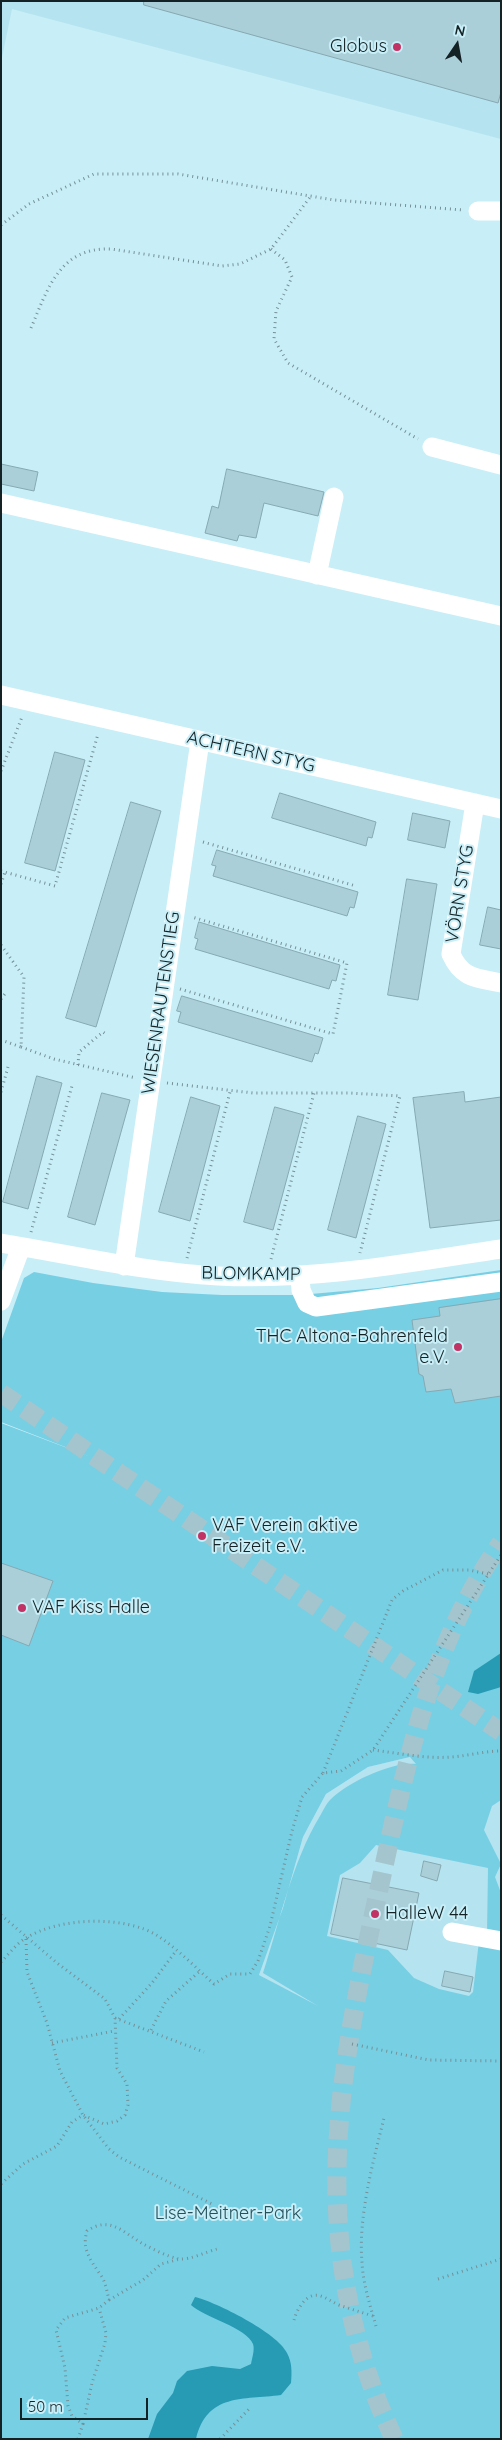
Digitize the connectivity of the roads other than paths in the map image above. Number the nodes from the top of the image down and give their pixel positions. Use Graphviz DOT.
graph roads {
  1 [pos="501,210"];
  2 [pos="478,211"];
  3 [pos="432,447"];
  4 [pos="501,465"];
  5 [pos="334,497"];
  6 [pos="1,503"];
  7 [pos="317,575"];
  8 [pos="501,616"];
  9 [pos="1,695"];
  10 [pos="200,741"];
  11 [pos="475,803"];
  12 [pos="501,809"];
  13 [pos="501,983"];
  14 [pos="1,1243"];
  15 [pos="24,1247"];
  16 [pos="501,1249"];
  17 [pos="124,1266"];
  18 [pos="300,1275"];
  19 [pos="501,1282"];
  20 [pos="1,1301"];
  21 [pos="452,1932"];
  22 [pos="501,1941"];
  1 -- 2 [label="street"];
  3 -- 4 [label="street"];
  5 -- 7 [label="street"];
  6 -- 7 [label="street"];
  7 -- 8 [label="street"];
  9 -- 10 [label="street, ACHTERN STYG"];
  10 -- 11 [label="street, ACHTERN STYG"];
  10 -- 17 [label="street, WIESENRAUTENSTIEG"];
  11 -- 12 [label="street, ACHTERN STYG"];
  11 -- 13 [label="street, VÖRN STYG"];
  14 -- 15 [label="street, BLOMKAMP"];
  15 -- 17 [label="street, BLOMKAMP"];
  15 -- 20 [label="street"];
  16 -- 18 [label="street, BLOMKAMP"];
  17 -- 18 [label="street, BLOMKAMP"];
  18 -- 19 [label="street"];
  21 -- 22 [label="street"];
}
